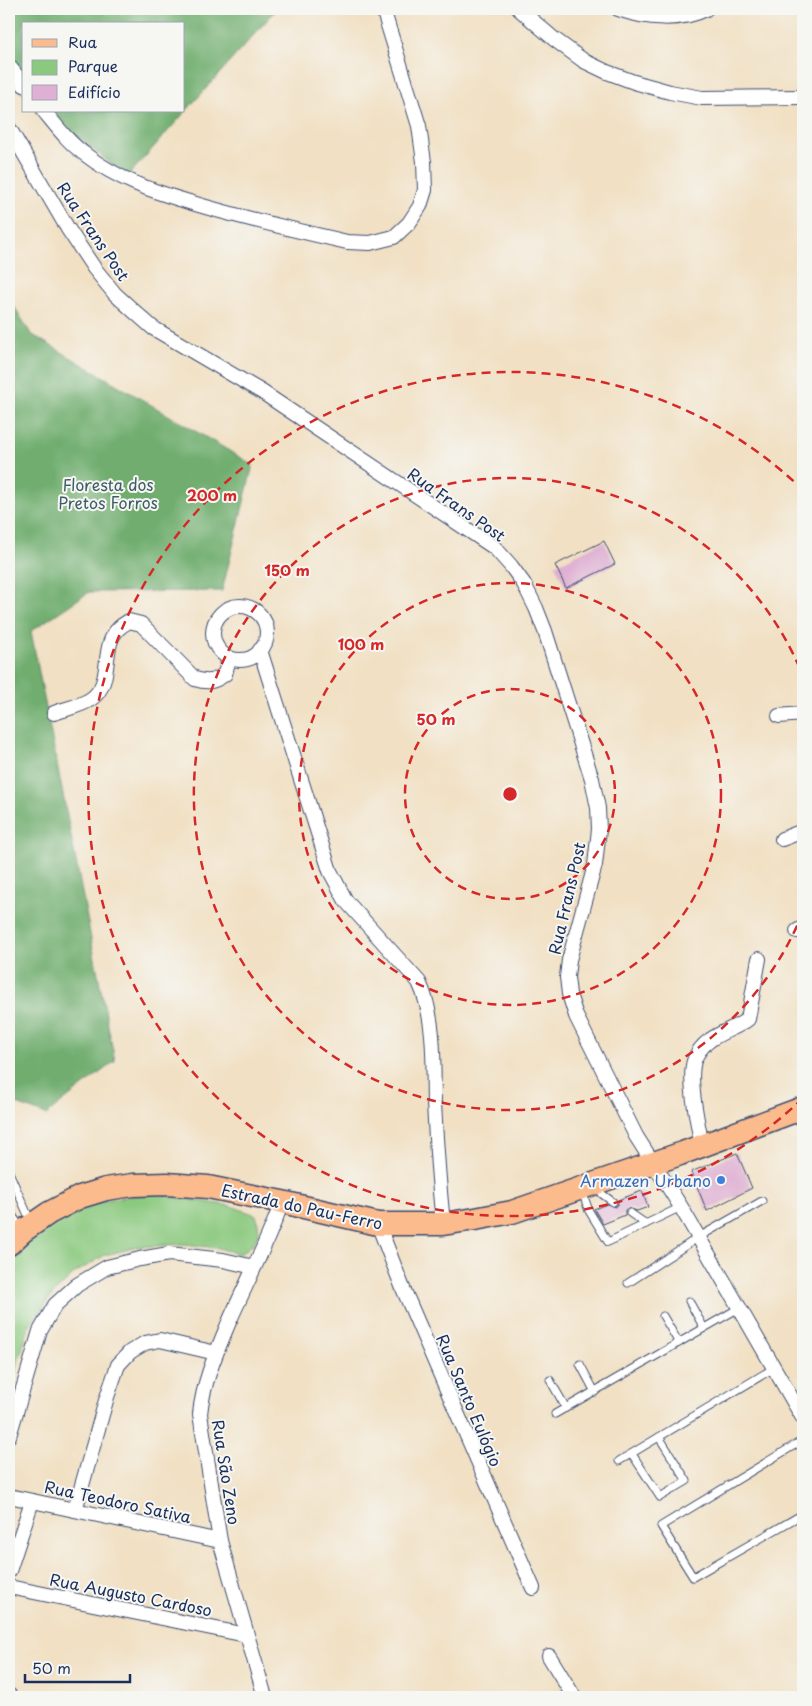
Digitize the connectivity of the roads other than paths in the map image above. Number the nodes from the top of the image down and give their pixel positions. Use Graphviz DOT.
graph roads {
  1 [pos="383,9"];
  2 [pos="519,9"];
  3 [pos="618,9"];
  4 [pos="706,9"];
  5 [pos="9,66"];
  6 [pos="22,82"];
  7 [pos="803,97"];
  8 [pos="45,112"];
  9 [pos="9,128"];
  10 [pos="260,650"];
  11 [pos="230,658"];
  12 [pos="54,713"];
  13 [pos="803,714"];
  14 [pos="779,716"];
  15 [pos="803,831"];
  16 [pos="782,838"];
  17 [pos="759,959"];
  18 [pos="803,1108"];
  19 [pos="702,1146"];
  20 [pos="654,1164"];
  21 [pos="9,1172"];
  22 [pos="590,1185"];
  23 [pos="762,1200"];
  24 [pos="282,1202"];
  25 [pos="613,1202"];
  26 [pos="682,1207"];
  27 [pos="9,1211"];
  28 [pos="630,1214"];
  29 [pos="378,1224"];
  30 [pos="442,1224"];
  31 [pos="646,1224"];
  32 [pos="17,1236"];
  33 [pos="699,1238"];
  34 [pos="254,1267"];
  35 [pos="628,1283"];
  36 [pos="689,1301"];
  37 [pos="739,1308"];
  38 [pos="664,1316"];
  39 [pos="704,1328"];
  40 [pos="679,1343"];
  41 [pos="216,1353"];
  42 [pos="580,1364"];
  43 [pos="774,1368"];
  44 [pos="550,1380"];
  45 [pos="595,1392"];
  46 [pos="566,1408"];
  47 [pos="555,1414"];
  48 [pos="803,1418"];
  49 [pos="9,1436"];
  50 [pos="659,1437"];
  51 [pos="803,1440"];
  52 [pos="632,1454"];
  53 [pos="619,1461"];
  54 [pos="9,1496"];
  55 [pos="32,1501"];
  56 [pos="75,1510"];
  57 [pos="803,1514"];
  58 [pos="220,1541"];
  59 [pos="9,1571"];
  60 [pos="9,1587"];
  61 [pos="533,1588"];
  62 [pos="246,1635"];
  63 [pos="549,1656"];
  64 [pos="265,1697"];
  65 [pos="574,1697"];
  1 -- 8 [label="street"];
  2 -- 7 [label="street"];
  3 -- 4 [label="street"];
  5 -- 6 [label="street"];
  9 -- 20 [label="street, Rua Frans Post"];
  10 -- 11 [label="street"];
  10 -- 11 [label="street"];
  10 -- 30 [label="street"];
  11 -- 12 [label="street"];
  13 -- 14 [label="street"];
  15 -- 16 [label="street"];
  17 -- 19 [label="street"];
  18 -- 19 [label="main road, Estrada do Pau-Ferro"];
  19 -- 20 [label="main road, Estrada do Pau-Ferro"];
  20 -- 22 [label="main road, Estrada do Pau-Ferro"];
  20 -- 26 [label="street, Rua Frans Post"];
  21 -- 32 [label="lane"];
  22 -- 25 [label="lane"];
  22 -- 30 [label="main road, Estrada do Pau-Ferro"];
  22 -- 31 [label="lane"];
  23 -- 33 [label="lane"];
  24 -- 29 [label="main road, Estrada do Pau-Ferro"];
  24 -- 32 [label="main road, Estrada do Pau-Ferro"];
  24 -- 34 [label="street, Rua São Zeno"];
  26 -- 31 [label="lane"];
  26 -- 33 [label="street, Rua Frans Post"];
  27 -- 32 [label="lane"];
  28 -- 31 [label="lane"];
  29 -- 30 [label="main road, Estrada do Pau-Ferro"];
  29 -- 61 [label="street, Rua Santo Eulógio"];
  33 -- 35 [label="lane"];
  33 -- 37 [label="street, Rua Frans Post"];
  34 -- 41 [label="street, Rua São Zeno"];
  34 -- 49 [label="street"];
  36 -- 39 [label="lane"];
  37 -- 39 [label="lane"];
  37 -- 43 [label="street, Rua Frans Post"];
  38 -- 40 [label="lane"];
  39 -- 40 [label="lane"];
  40 -- 45 [label="lane"];
  41 -- 56 [label="street"];
  41 -- 58 [label="street, Rua São Zeno"];
  42 -- 45 [label="lane"];
  43 -- 48 [label="street, Rua Frans Post"];
  43 -- 50 [label="lane"];
  44 -- 46 [label="lane"];
  45 -- 46 [label="lane"];
  46 -- 47 [label="lane"];
  50 -- 52 [label="lane"];
  50 -- 52 [label="lane"];
  51 -- 57 [label="lane"];
  52 -- 53 [label="lane"];
  54 -- 55 [label="street, Rua Teodoro Sativa"];
  55 -- 56 [label="street, Rua Teodoro Sativa"];
  55 -- 59 [label="street"];
  56 -- 58 [label="street, Rua Teodoro Sativa"];
  58 -- 62 [label="street, Rua São Zeno"];
  60 -- 62 [label="street, Rua Augusto Cardoso"];
  62 -- 64 [label="street, Rua São Zeno"];
  63 -- 65 [label="street"];
}
